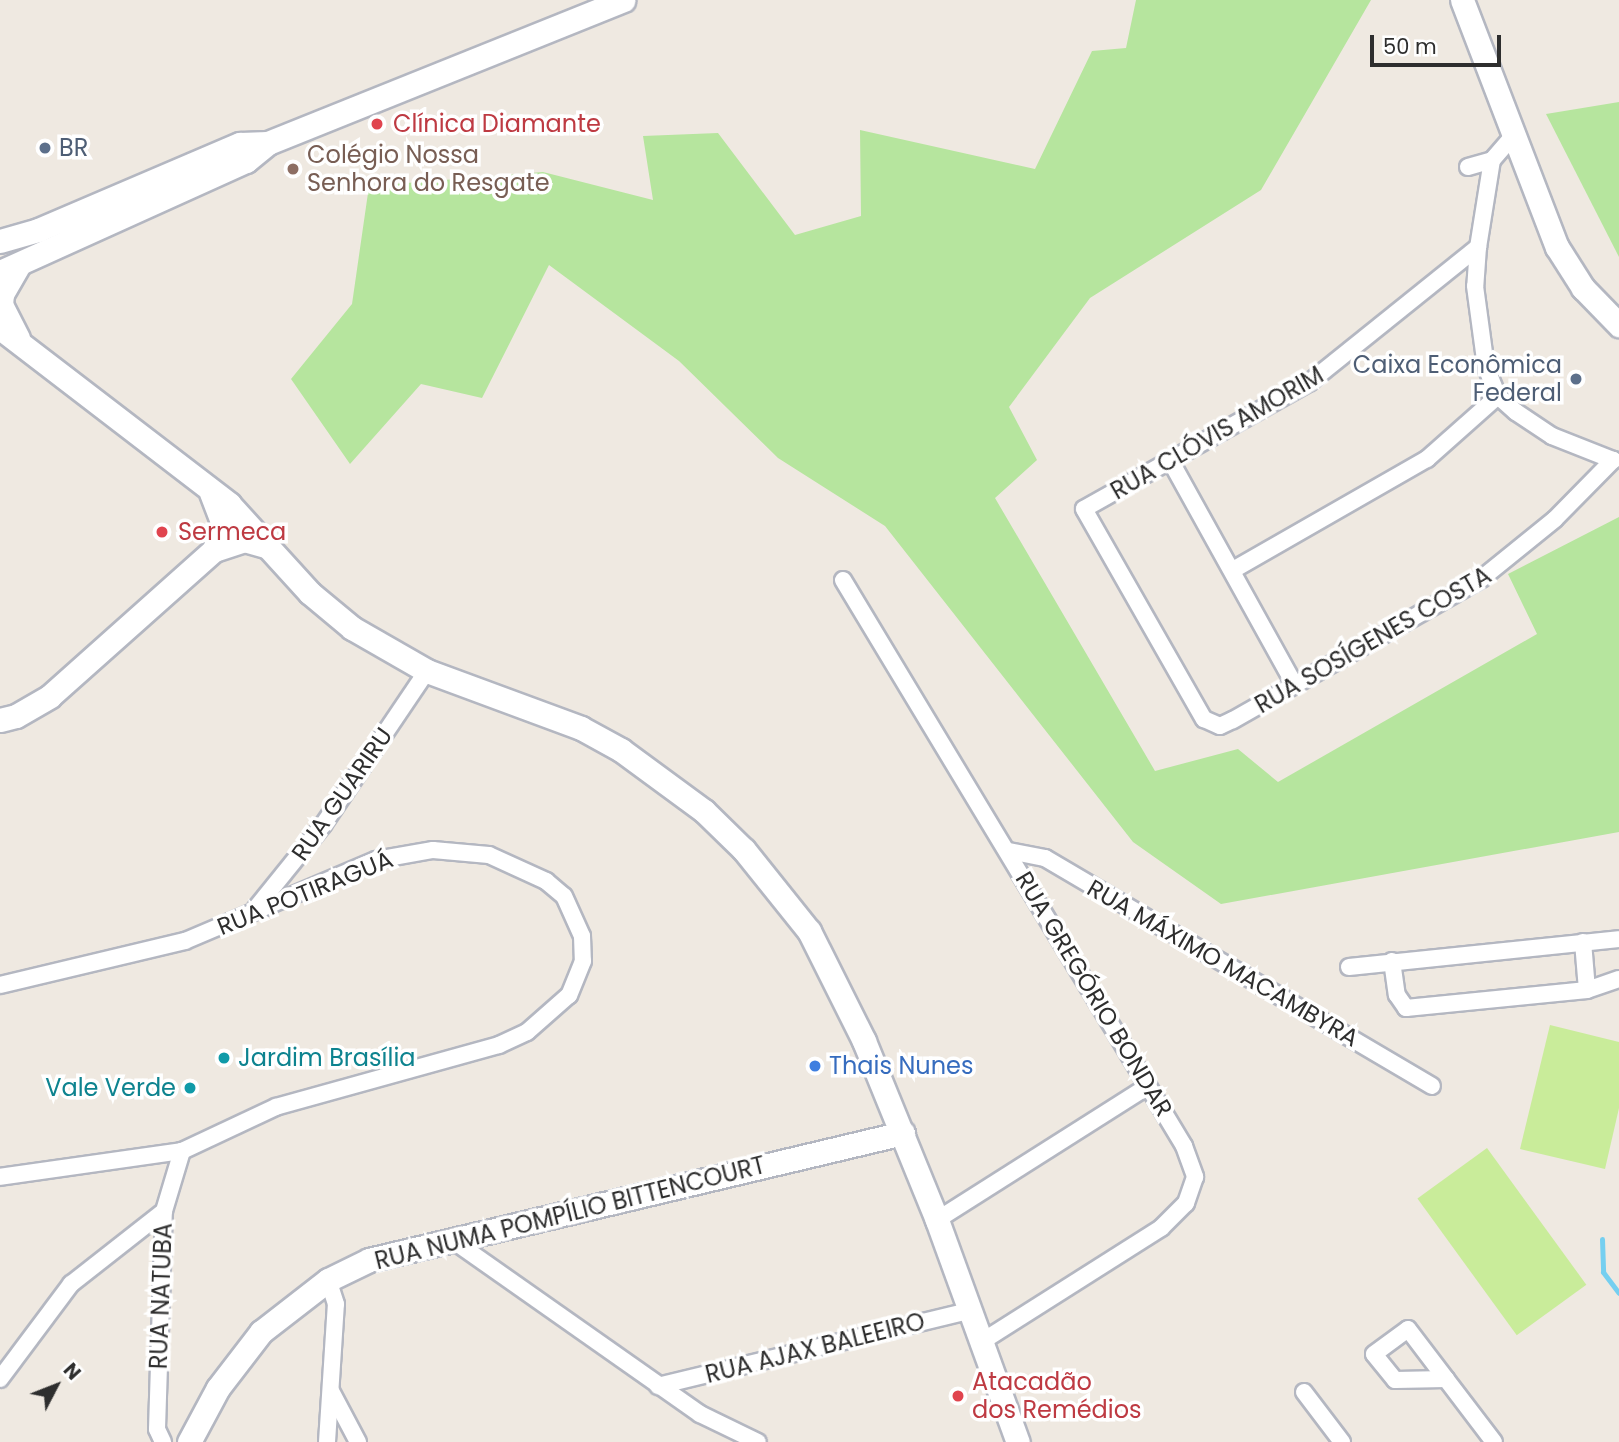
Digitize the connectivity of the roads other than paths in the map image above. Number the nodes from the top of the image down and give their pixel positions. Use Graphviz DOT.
graph roads {
  1 [pos="623,0"];
  2 [pos="1462,0"];
  3 [pos="1513,135"];
  4 [pos="268,143"];
  5 [pos="1492,160"];
  6 [pos="1468,167"];
  7 [pos="0,241"];
  8 [pos="1478,247"];
  9 [pos="9,269"];
  10 [pos="1619,325"];
  11 [pos="0,328"];
  12 [pos="24,346"];
  13 [pos="1497,396"];
  14 [pos="1616,459"];
  15 [pos="1170,460"];
  16 [pos="211,493"];
  17 [pos="265,547"];
  18 [pos="214,550"];
  19 [pos="1233,570"];
  20 [pos="843,580"];
  21 [pos="427,671"];
  22 [pos="1294,684"];
  23 [pos="1192,698"];
  24 [pos="0,720"];
  25 [pos="1009,851"];
  26 [pos="251,912"];
  27 [pos="1619,939"];
  28 [pos="1583,942"];
  29 [pos="1392,961"];
  30 [pos="1349,967"];
  31 [pos="1619,979"];
  32 [pos="0,985"];
  33 [pos="1587,990"];
  34 [pos="1148,1086"];
  35 [pos="1432,1086"];
  36 [pos="903,1132"];
  37 [pos="182,1151"];
  38 [pos="0,1177"];
  39 [pos="164,1211"];
  40 [pos="937,1220"];
  41 [pos="451,1239"];
  42 [pos="328,1280"];
  43 [pos="972,1310"];
  44 [pos="983,1340"];
  45 [pos="0,1379"];
  46 [pos="1446,1379"];
  47 [pos="658,1386"];
  48 [pos="331,1391"];
  49 [pos="1304,1392"];
  50 [pos="163,1442"];
  51 [pos="189,1442"];
  52 [pos="327,1442"];
  53 [pos="358,1442"];
  54 [pos="758,1442"];
  55 [pos="1018,1442"];
  56 [pos="1342,1442"];
  57 [pos="1494,1442"];
  1 -- 4 [label="main road"];
  2 -- 3 [label="main road"];
  3 -- 5 [label="street"];
  3 -- 10 [label="main road"];
  4 -- 7 [label="main road"];
  4 -- 9 [label="main road"];
  5 -- 6 [label="street"];
  5 -- 8 [label="street"];
  8 -- 13 [label="street"];
  8 -- 15 [label="street, RUA CLÓVIS AMORIM"];
  9 -- 12 [label="main road"];
  11 -- 12 [label="main road"];
  12 -- 16 [label="main road"];
  13 -- 14 [label="street"];
  13 -- 19 [label="street"];
  14 -- 22 [label="street, RUA SOSÍGENES COSTA"];
  15 -- 19 [label="street"];
  15 -- 23 [label="street, RUA CLÓVIS AMORIM"];
  16 -- 17 [label="main road"];
  16 -- 18 [label="main road"];
  17 -- 18 [label="main road"];
  17 -- 21 [label="main road"];
  18 -- 24 [label="main road"];
  19 -- 22 [label="street"];
  20 -- 25 [label="street, RUA GREGÓRIO BONDAR"];
  21 -- 26 [label="street, RUA GUARIRU"];
  21 -- 36 [label="main road"];
  22 -- 23 [label="street, RUA SOSÍGENES COSTA"];
  25 -- 34 [label="street, RUA GREGÓRIO BONDAR"];
  25 -- 35 [label="street, RUA MÁXIMO MACAMBYRA"];
  26 -- 32 [label="street, RUA POTIRAGUÁ"];
  26 -- 37 [label="street, RUA POTIRAGUÁ"];
  27 -- 28 [label="street"];
  28 -- 29 [label="street"];
  28 -- 33 [label="street"];
  29 -- 30 [label="street"];
  29 -- 33 [label="street"];
  31 -- 33 [label="street"];
  34 -- 40 [label="street"];
  34 -- 44 [label="street, RUA GREGÓRIO BONDAR"];
  36 -- 40 [label="main road"];
  36 -- 41 [label="main road, RUA NUMA POMPÍLIO BITTENCOURT"];
  37 -- 38 [label="street, RUA POTIRAGUÁ"];
  37 -- 39 [label="street, RUA NATUBA"];
  39 -- 45 [label="street"];
  39 -- 50 [label="street, RUA NATUBA"];
  40 -- 43 [label="main road"];
  41 -- 42 [label="main road, RUA NUMA POMPÍLIO BITTENCOURT"];
  41 -- 47 [label="street"];
  42 -- 48 [label="street"];
  42 -- 51 [label="main road, RUA NUMA POMPÍLIO BITTENCOURT"];
  43 -- 44 [label="main road"];
  43 -- 47 [label="street, RUA AJAX BALEEIRO"];
  44 -- 55 [label="main road"];
  46 -- 57 [label="street"];
  47 -- 54 [label="street"];
  48 -- 52 [label="street"];
  48 -- 53 [label="street"];
  49 -- 56 [label="street"];
}
